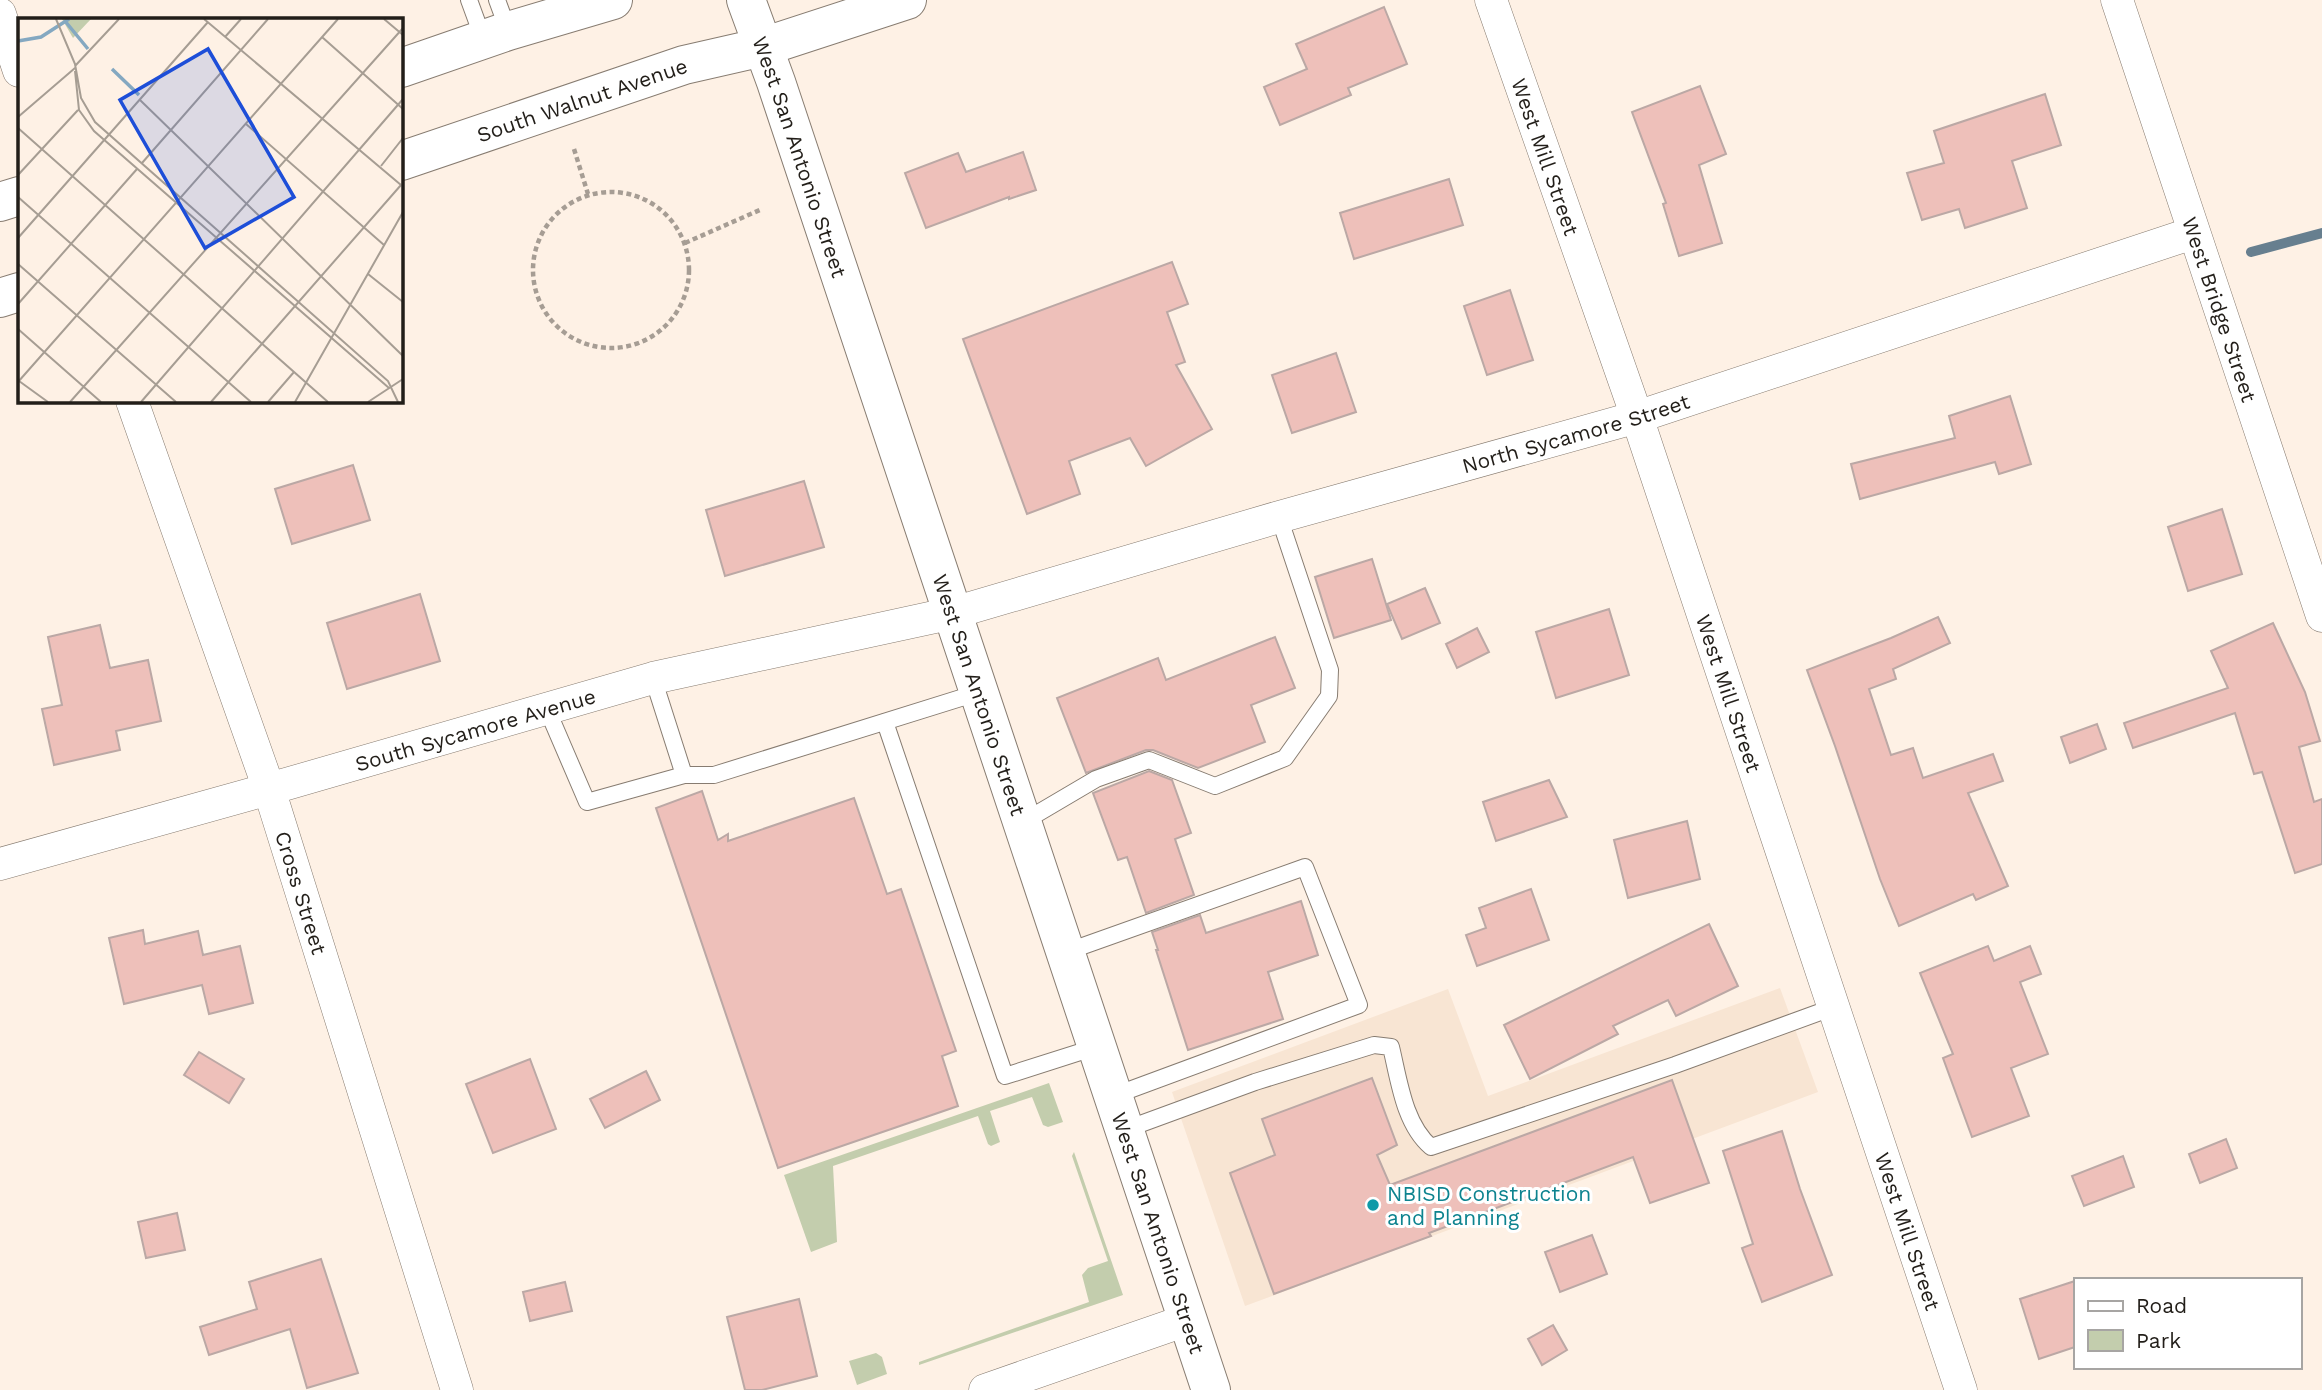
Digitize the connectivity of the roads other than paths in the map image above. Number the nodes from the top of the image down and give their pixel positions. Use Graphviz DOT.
graph roads {
  1 [pos="468,0"];
  2 [pos="613,0"];
  3 [pos="746,0"];
  4 [pos="907,0"];
  5 [pos="1492,0"];
  6 [pos="2116,0"];
  7 [pos="0,14"];
  8 [pos="496,24"];
  9 [pos="763,47"];
  10 [pos="18,68"];
  11 [pos="402,68"];
  12 [pos="402,161"];
  13 [pos="18,195"];
  14 [pos="0,202"];
  15 [pos="2193,233"];
  16 [pos="18,292"];
  17 [pos="0,298"];
  18 [pos="132,402"];
  19 [pos="1637,417"];
  20 [pos="1279,517"];
  21 [pos="953,613"];
  22 [pos="2322,616"];
  23 [pos="653,678"];
  24 [pos="981,692"];
  25 [pos="547,709"];
  26 [pos="885,722"];
  27 [pos="684,775"];
  28 [pos="269,789"];
  29 [pos="1023,822"];
  30 [pos="0,864"];
  31 [pos="1066,953"];
  32 [pos="1834,1007"];
  33 [pos="1097,1047"];
  34 [pos="1118,1113"];
  35 [pos="1187,1320"];
  36 [pos="996,1388"];
  37 [pos="457,1390"];
  38 [pos="1211,1390"];
  39 [pos="1961,1390"];
  1 -- 8 [label="lane"];
  2 -- 8 [label="main road"];
  3 -- 9 [label="main road, West San Antonio Street"];
  4 -- 9 [label="main road, South Walnut Avenue"];
  5 -- 19 [label="street, West Mill Street"];
  6 -- 15 [label="street, West Bridge Street"];
  7 -- 10 [label="street"];
  8 -- 11 [label="main road"];
  9 -- 12 [label="main road, South Walnut Avenue"];
  9 -- 21 [label="main road, West San Antonio Street"];
  13 -- 14 [label="main road"];
  15 -- 19 [label="street, North Sycamore Street"];
  15 -- 22 [label="street, West Bridge Street"];
  16 -- 17 [label="main road"];
  18 -- 28 [label="street, Cross Street"];
  19 -- 20 [label="street, North Sycamore Street"];
  19 -- 32 [label="street, West Mill Street"];
  20 -- 21 [label="street, North Sycamore Street"];
  20 -- 29 [label="lane"];
  21 -- 23 [label="street, South Sycamore Avenue"];
  21 -- 24 [label="main road, West San Antonio Street"];
  23 -- 25 [label="street, South Sycamore Avenue"];
  23 -- 27 [label="lane"];
  24 -- 26 [label="lane"];
  24 -- 29 [label="main road, West San Antonio Street"];
  25 -- 27 [label="lane"];
  25 -- 28 [label="street, South Sycamore Avenue"];
  26 -- 27 [label="lane"];
  26 -- 33 [label="lane"];
  28 -- 30 [label="street, South Sycamore Avenue"];
  28 -- 37 [label="street, Cross Street"];
  29 -- 31 [label="main road, West San Antonio Street"];
  31 -- 33 [label="main road, West San Antonio Street"];
  31 -- 34 [label="lane"];
  32 -- 34 [label="lane"];
  32 -- 39 [label="street, West Mill Street"];
  33 -- 34 [label="main road, West San Antonio Street"];
  34 -- 35 [label="main road, West San Antonio Street"];
  35 -- 36 [label="street"];
  35 -- 38 [label="main road, West San Antonio Street"];
}
